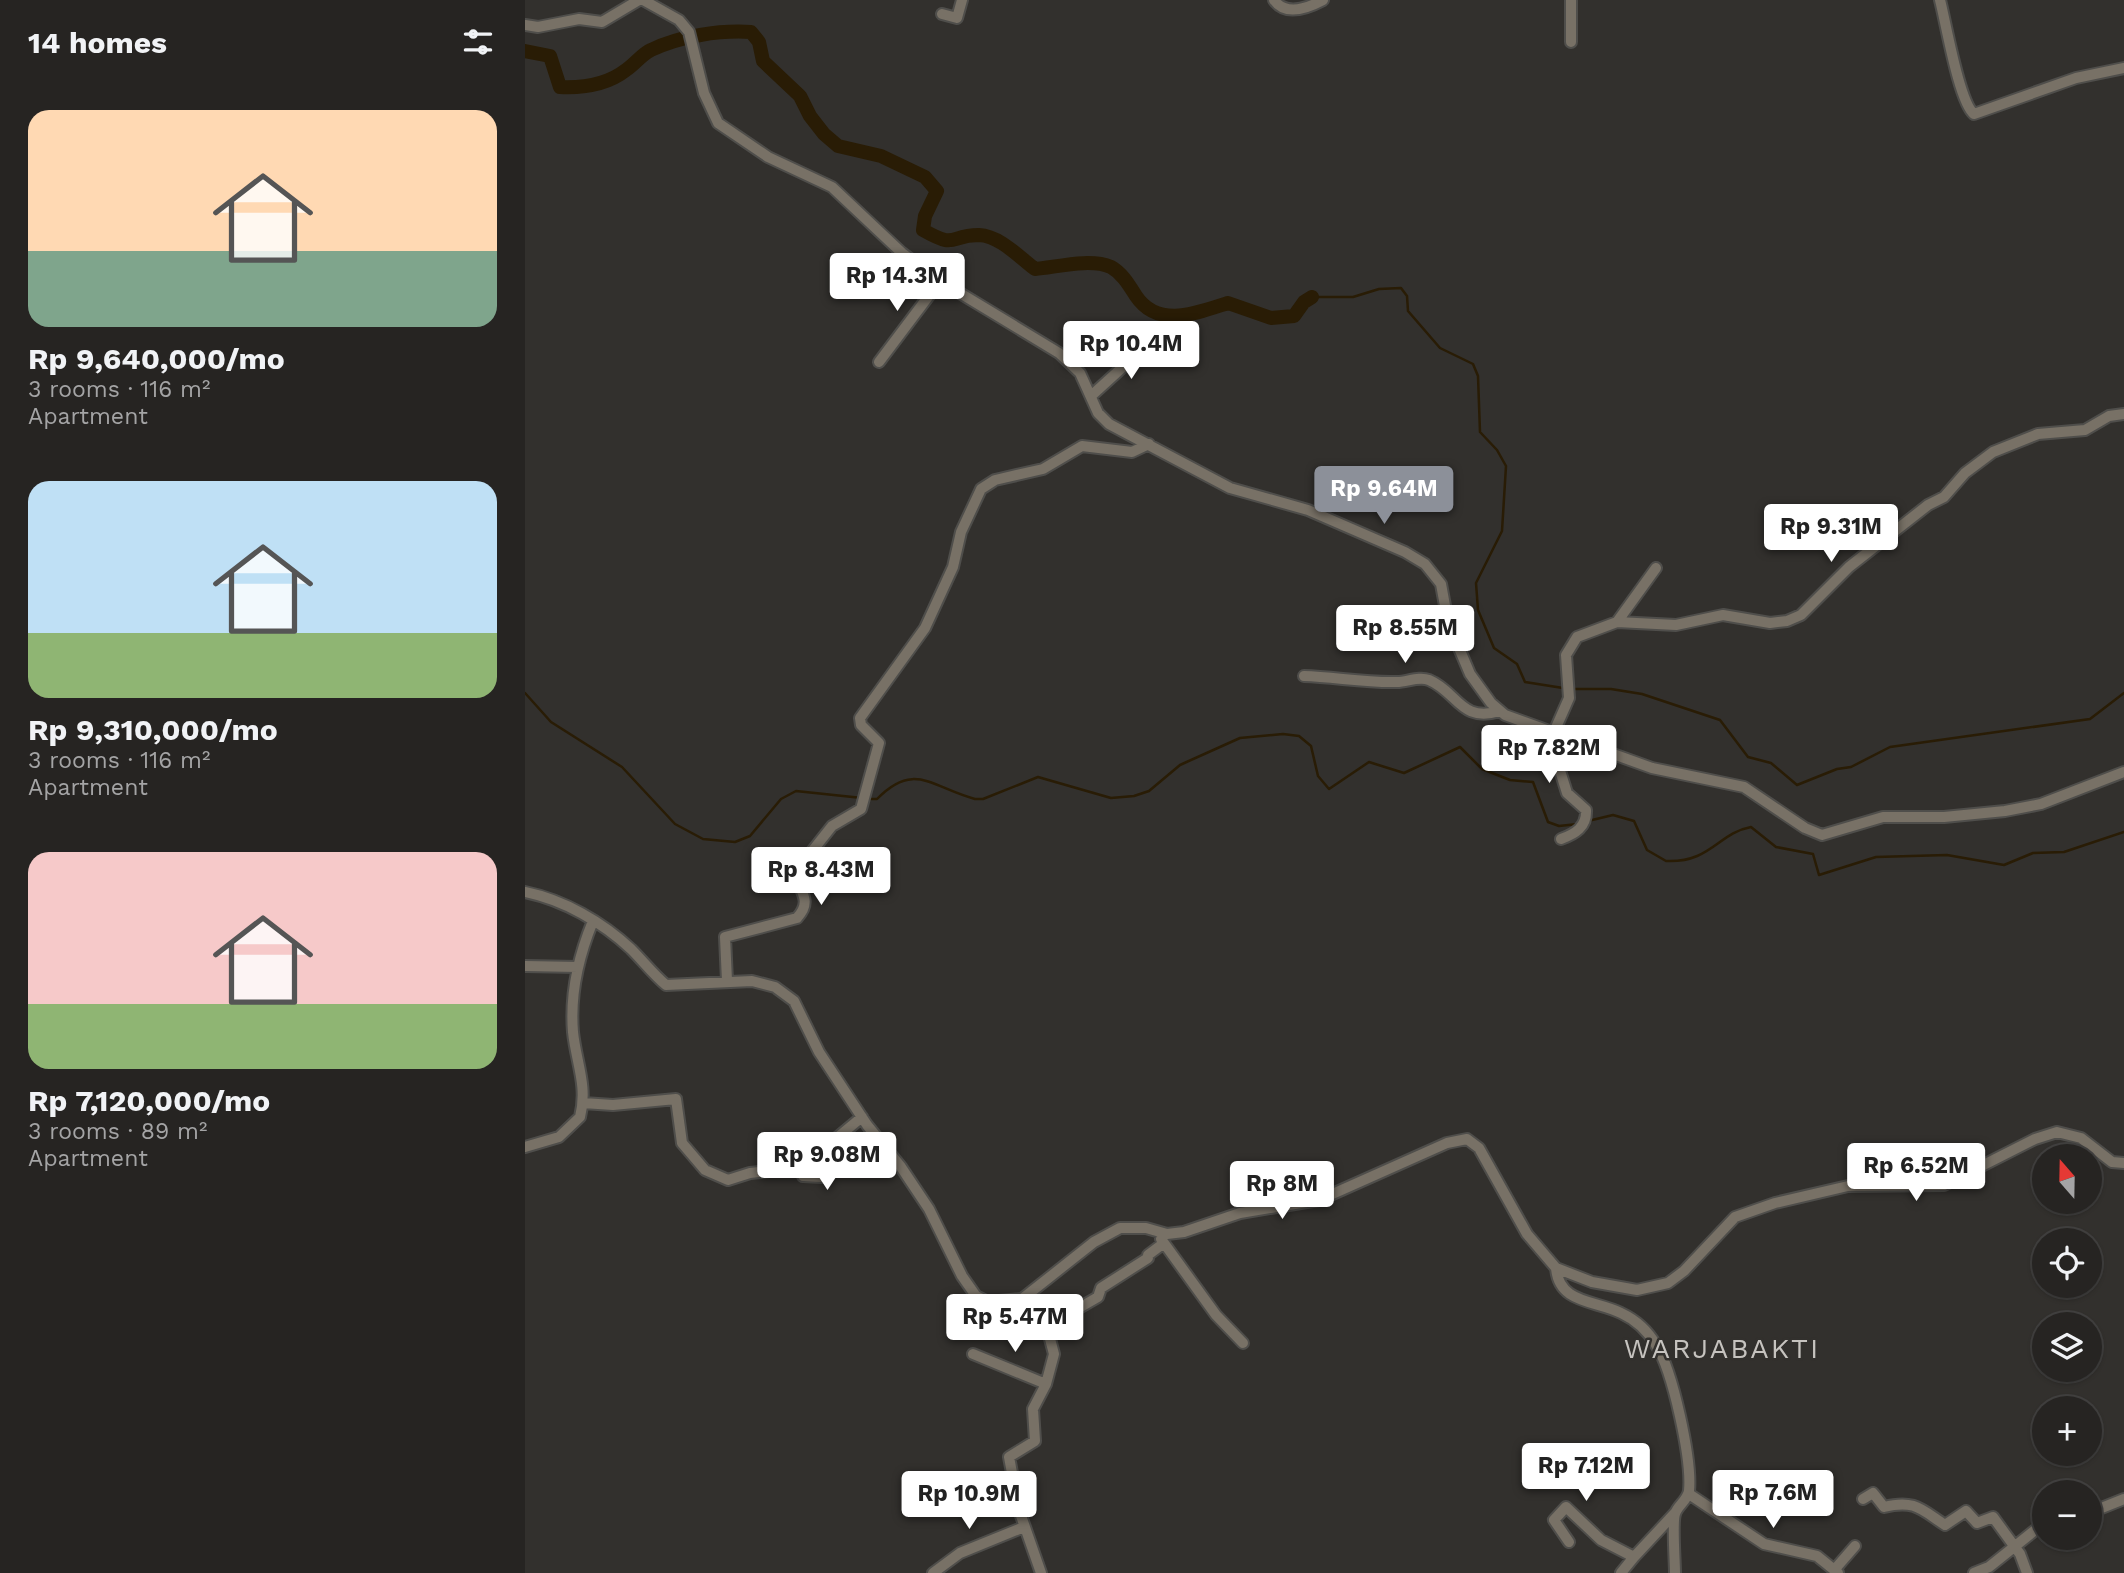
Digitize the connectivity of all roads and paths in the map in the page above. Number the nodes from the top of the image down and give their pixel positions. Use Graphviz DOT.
graph roads {
  1 [pos="641,0"];
  2 [pos="962,0"];
  3 [pos="1274,0"];
  4 [pos="1323,0"];
  5 [pos="1571,0"];
  6 [pos="1940,0"];
  7 [pos="1308,4"];
  8 [pos="942,14"];
  9 [pos="525,24"];
  10 [pos="1571,42"];
  11 [pos="2124,68"];
  12 [pos="940,281"];
  13 [pos="1168,360"];
  14 [pos="879,362"];
  15 [pos="1091,396"];
  16 [pos="2124,414"];
  17 [pos="1149,444"];
  18 [pos="1656,568"];
  19 [pos="1617,622"];
  20 [pos="1304,676"];
  21 [pos="1500,711"];
  22 [pos="1537,727"];
  23 [pos="1555,732"];
  24 [pos="2124,772"];
  25 [pos="1560,839"];
  26 [pos="525,892"];
  27 [pos="593,922"];
  28 [pos="525,966"];
  29 [pos="578,967"];
  30 [pos="727,981"];
  31 [pos="583,1104"];
  32 [pos="862,1117"];
  33 [pos="525,1147"];
  34 [pos="2124,1163"];
  35 [pos="1155,1231"];
  36 [pos="1164,1243"];
  37 [pos="1556,1268"];
  38 [pos="1022,1299"];
  39 [pos="1040,1322"];
  40 [pos="1243,1343"];
  41 [pos="973,1354"];
  42 [pos="1046,1384"];
  43 [pos="1689,1494"];
  44 [pos="1863,1499"];
  45 [pos="2124,1499"];
  46 [pos="2102,1508"];
  47 [pos="1675,1513"];
  48 [pos="1024,1527"];
  49 [pos="2032,1533"];
  50 [pos="1569,1542"];
  51 [pos="1855,1546"];
  52 [pos="2015,1546"];
  53 [pos="1634,1557"];
  54 [pos="1836,1571"];
  55 [pos="933,1573"];
  56 [pos="1041,1573"];
  57 [pos="1621,1573"];
  58 [pos="1675,1573"];
  59 [pos="1975,1573"];
  60 [pos="2027,1573"];
  1 -- 9 [label="street"];
  1 -- 12 [label="street"];
  2 -- 8 [label="street"];
  3 -- 7 [label="street"];
  4 -- 7 [label="street"];
  5 -- 10 [label="street"];
  6 -- 11 [label="street"];
  12 -- 14 [label="street"];
  12 -- 15 [label="street"];
  13 -- 15 [label="street"];
  15 -- 17 [label="street"];
  16 -- 19 [label="street"];
  17 -- 21 [label="street"];
  17 -- 30 [label="street"];
  18 -- 19 [label="street"];
  19 -- 23 [label="street"];
  20 -- 21 [label="street"];
  21 -- 22 [label="street"];
  22 -- 23 [label="street"];
  22 -- 25 [label="street"];
  23 -- 24 [label="street"];
  26 -- 27 [label="street"];
  27 -- 29 [label="street"];
  27 -- 30 [label="street"];
  28 -- 29 [label="street"];
  29 -- 31 [label="street"];
  30 -- 32 [label="street"];
  31 -- 32 [label="street"];
  31 -- 33 [label="street"];
  32 -- 38 [label="street"];
  34 -- 37 [label="street"];
  35 -- 36 [label="street"];
  35 -- 37 [label="street"];
  35 -- 38 [label="street"];
  36 -- 39 [label="street"];
  36 -- 40 [label="street"];
  37 -- 43 [label="street"];
  38 -- 39 [label="street"];
  39 -- 42 [label="street"];
  41 -- 42 [label="street"];
  42 -- 48 [label="street"];
  43 -- 47 [label="street"];
  43 -- 54 [label="street"];
  44 -- 52 [label="street"];
  45 -- 46 [label="street"];
  47 -- 53 [label="street"];
  47 -- 58 [label="street"];
  48 -- 55 [label="street"];
  48 -- 56 [label="street"];
  49 -- 52 [label="street"];
  50 -- 53 [label="street"];
  51 -- 54 [label="street"];
  52 -- 59 [label="street"];
  52 -- 60 [label="street"];
  53 -- 57 [label="street"];
}
